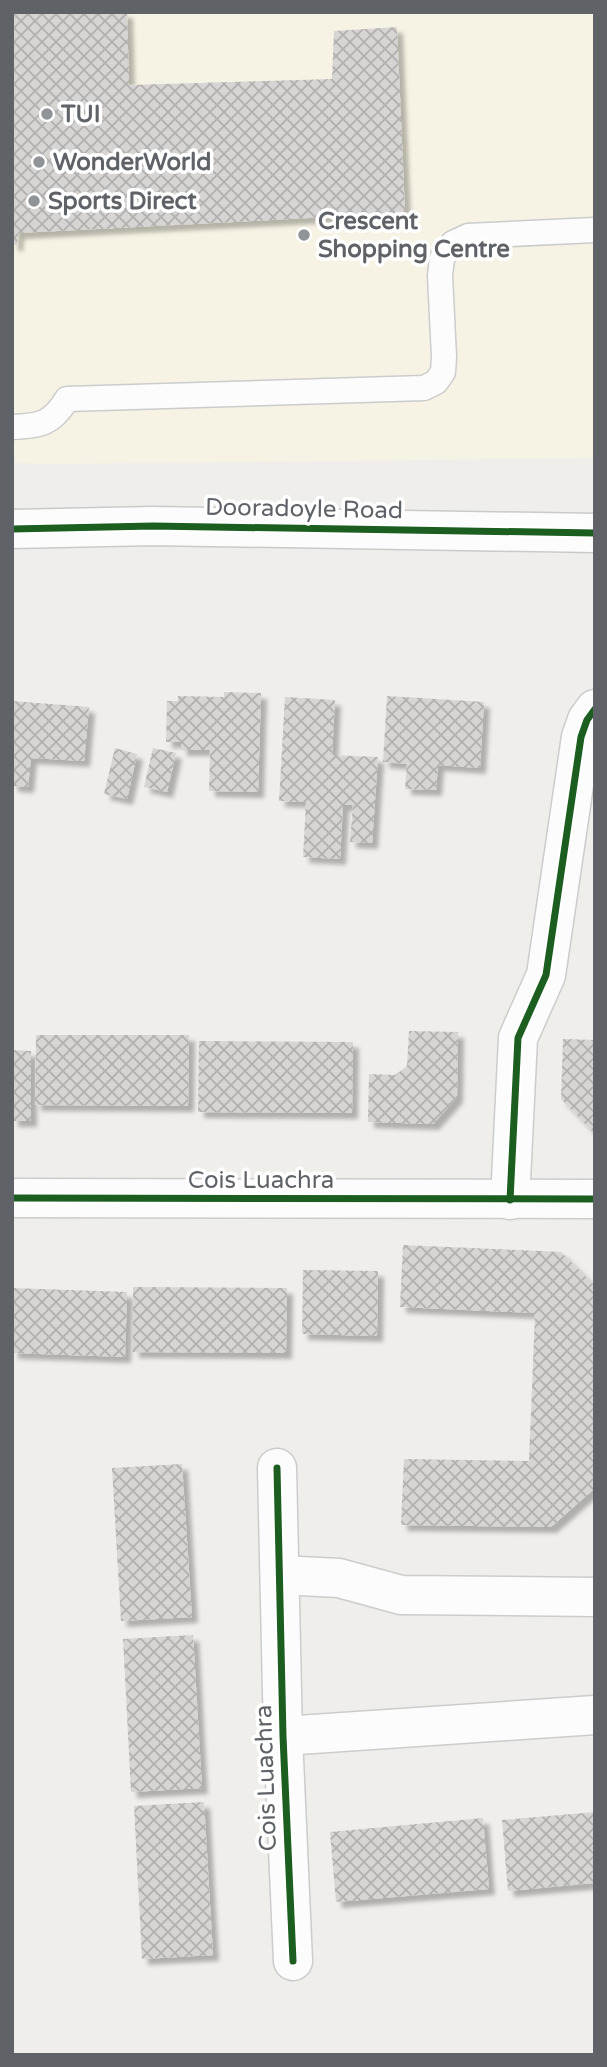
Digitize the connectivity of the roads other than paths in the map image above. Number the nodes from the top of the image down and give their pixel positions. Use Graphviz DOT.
graph roads {
  1 [pos="595,230"];
  2 [pos="12,427"];
  3 [pos="12,529"];
  4 [pos="595,533"];
  5 [pos="588,723"];
  6 [pos="12,1198"];
  7 [pos="595,1199"];
  8 [pos="510,1200"];
  9 [pos="277,1468"];
  10 [pos="280,1575"];
  11 [pos="595,1597"];
  12 [pos="595,1715"];
  13 [pos="283,1736"];
  14 [pos="293,1961"];
  1 -- 2 [label="lane"];
  3 -- 4 [label="street, Dooradoyle Road"];
  5 -- 8 [label="street"];
  6 -- 8 [label="street, Cois Luachra"];
  7 -- 8 [label="street, Cois Luachra"];
  9 -- 10 [label="street, Cois Luachra"];
  10 -- 11 [label="street"];
  10 -- 13 [label="street, Cois Luachra"];
  12 -- 13 [label="street, Cois Luachra"];
  13 -- 14 [label="street, Cois Luachra"];
}
